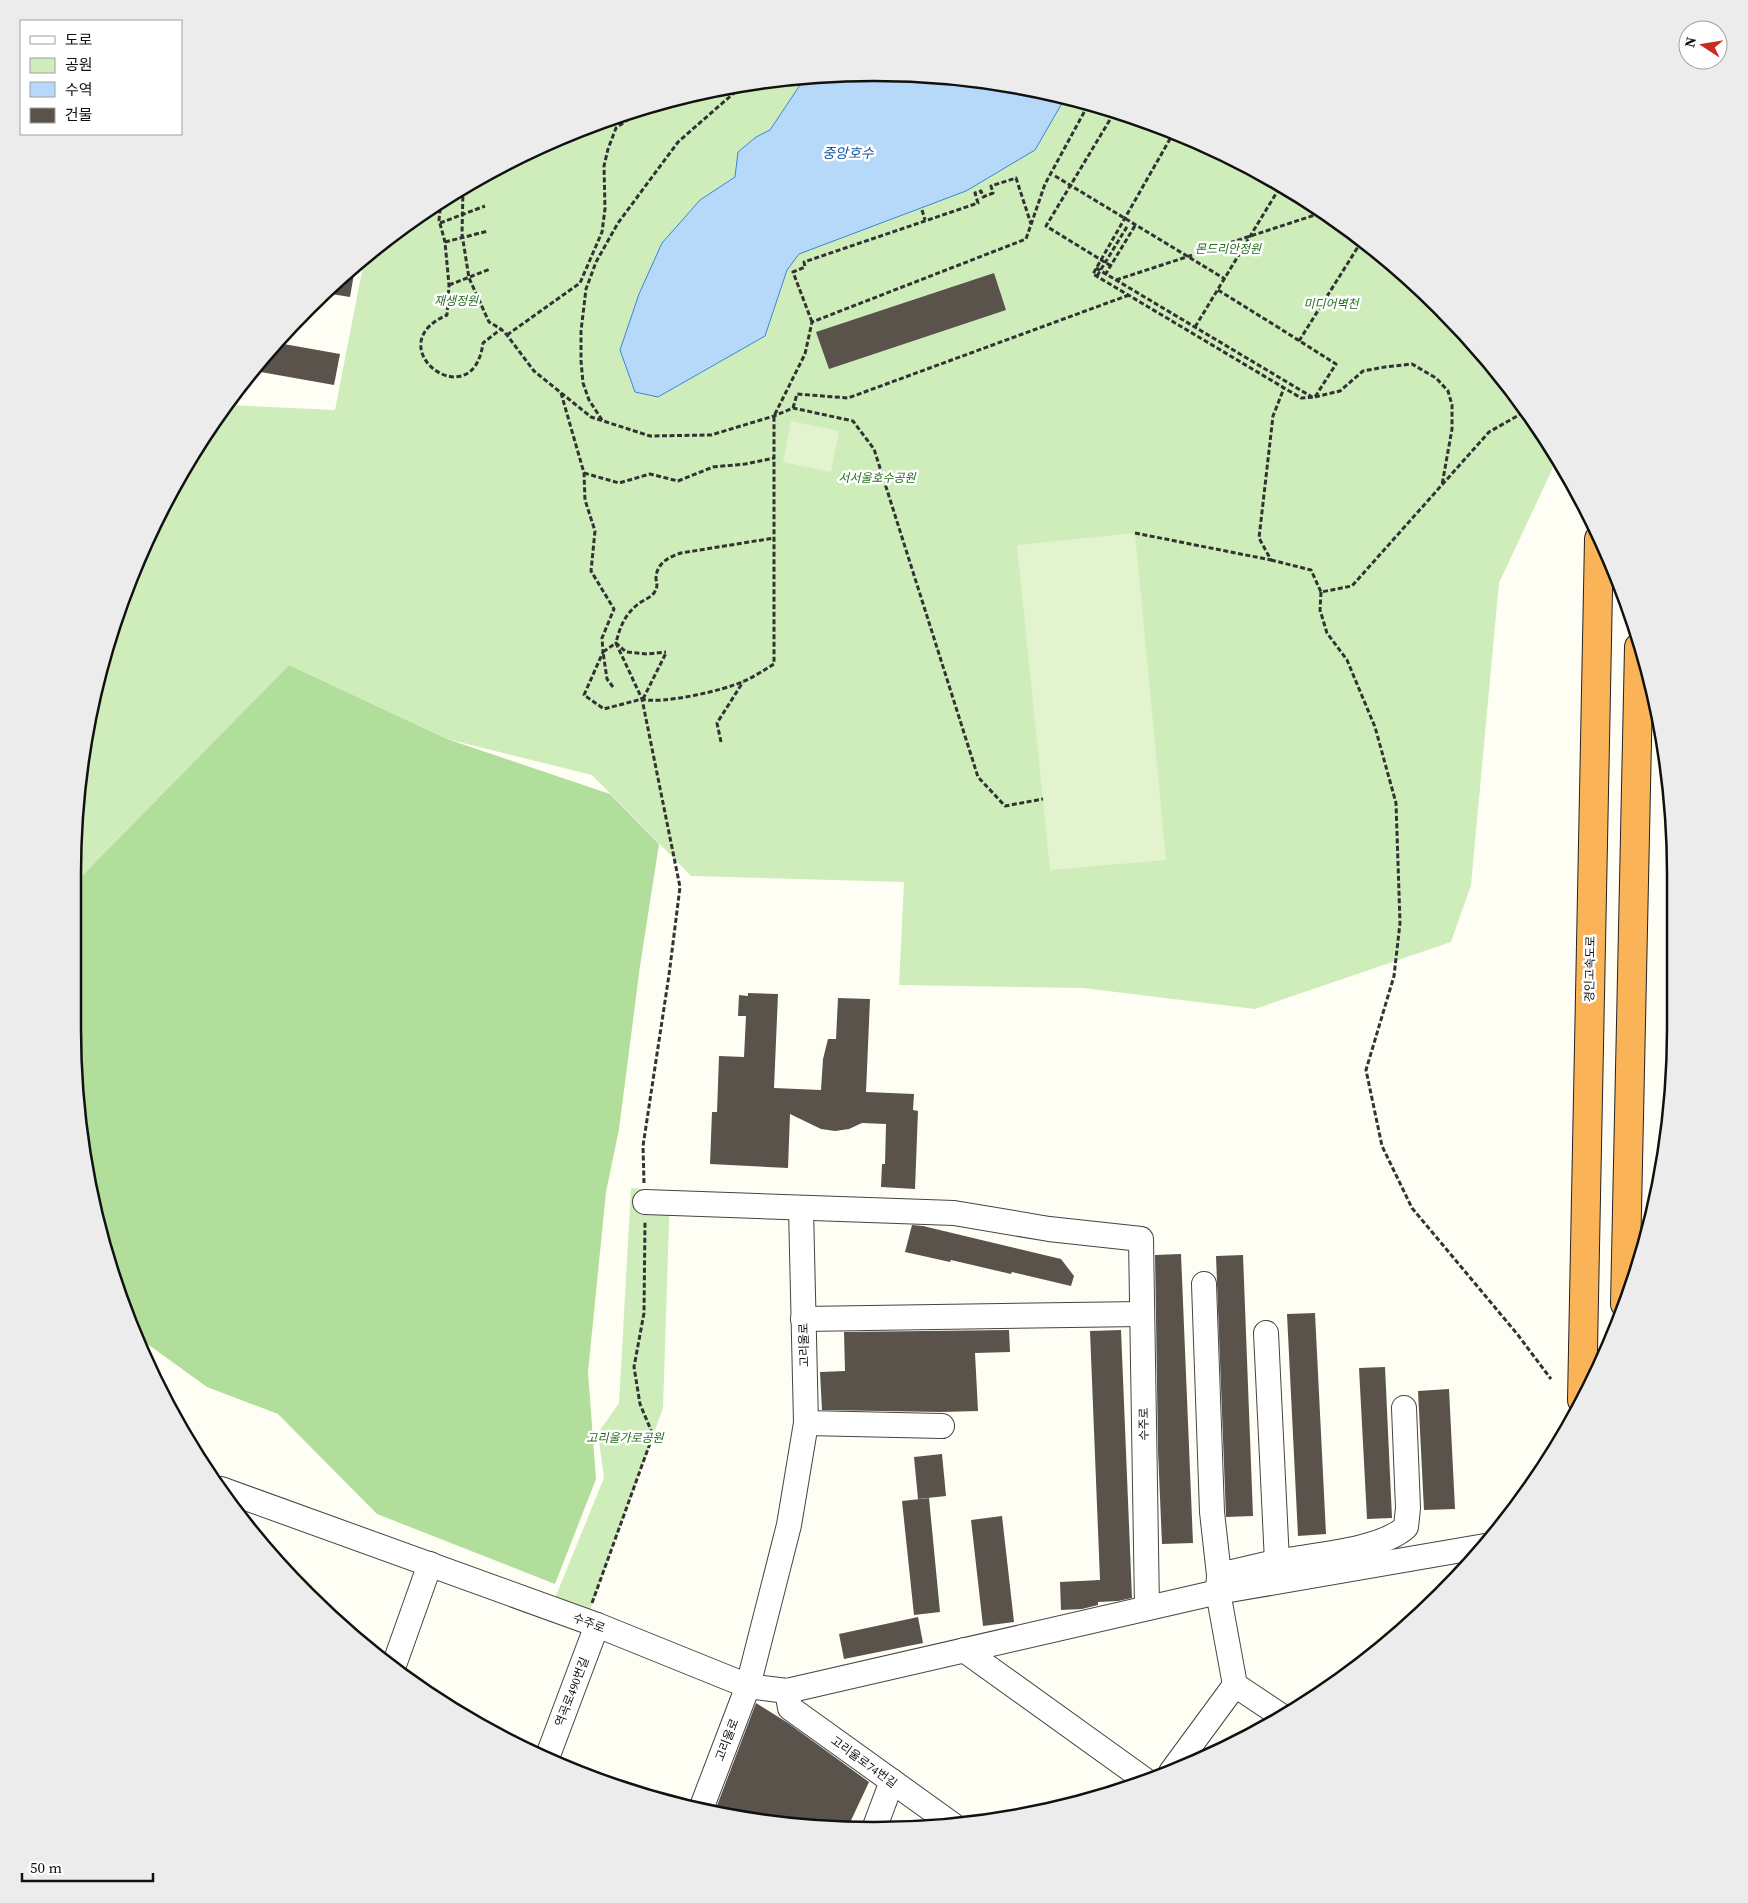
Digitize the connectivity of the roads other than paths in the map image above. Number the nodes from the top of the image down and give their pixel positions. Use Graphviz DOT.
graph roads {
  1 [pos="1599,554"];
  2 [pos="1639,664"];
  3 [pos="645,1202"];
  4 [pos="801,1208"];
  5 [pos="1625,1282"];
  6 [pos="1204,1284"];
  7 [pos="1142,1314"];
  8 [pos="803,1319"];
  9 [pos="1266,1333"];
  10 [pos="1582,1385"];
  11 [pos="1404,1408"];
  12 [pos="806,1423"];
  13 [pos="942,1426"];
  14 [pos="232,1493"];
  15 [pos="1474,1547"];
  16 [pos="1277,1562"];
  17 [pos="430,1564"];
  18 [pos="1219,1584"];
  19 [pos="1147,1608"];
  20 [pos="591,1623"];
  21 [pos="964,1650"];
  22 [pos="395,1661"];
  23 [pos="1235,1685"];
  24 [pos="748,1686"];
  25 [pos="788,1691"];
  26 [pos="1276,1712"];
  27 [pos="548,1751"];
  28 [pos="1180,1760"];
  29 [pos="1139,1776"];
  30 [pos="892,1781"];
  31 [pos="703,1803"];
  32 [pos="943,1818"];
  33 [pos="877,1822"];
  1 -- 10 [label="highway, 경인고속도로"];
  2 -- 5 [label="highway"];
  3 -- 4 [label="street"];
  4 -- 7 [label="street, 수주로"];
  4 -- 8 [label="street, 고리울로"];
  6 -- 18 [label="street"];
  7 -- 8 [label="street"];
  7 -- 19 [label="street, 수주로"];
  8 -- 12 [label="street, 고리울로"];
  9 -- 16 [label="street"];
  11 -- 16 [label="street"];
  12 -- 13 [label="street"];
  12 -- 24 [label="street, 고리울로"];
  14 -- 17 [label="street, 수주로"];
  15 -- 18 [label="street, 수주로"];
  16 -- 18 [label="street"];
  17 -- 20 [label="street, 수주로"];
  17 -- 22 [label="street"];
  18 -- 19 [label="street, 수주로"];
  18 -- 23 [label="street"];
  19 -- 21 [label="street, 수주로"];
  20 -- 24 [label="street, 수주로"];
  20 -- 27 [label="street, 역곡로490번길"];
  21 -- 25 [label="street, 수주로"];
  21 -- 29 [label="street"];
  23 -- 26 [label="street"];
  23 -- 28 [label="street"];
  24 -- 25 [label="street, 수주로"];
  24 -- 31 [label="street, 고리울로"];
  25 -- 30 [label="street, 고리울로74번길"];
  30 -- 32 [label="street, 고리울로74번길"];
  30 -- 33 [label="street"];
}
